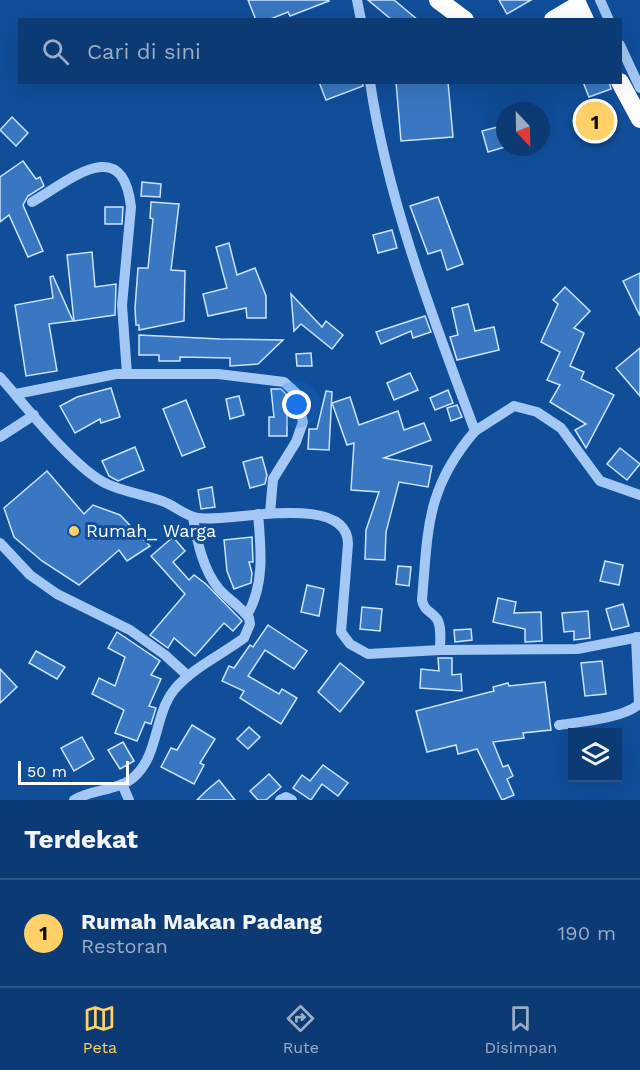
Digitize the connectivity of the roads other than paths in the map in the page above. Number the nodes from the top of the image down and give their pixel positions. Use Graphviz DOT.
graph roads {
  1 [pos="357,0"];
  2 [pos="438,0"];
  3 [pos="600,0"];
  4 [pos="580,8"];
  5 [pos="361,18"];
  6 [pos="462,18"];
  7 [pos="558,18"];
  8 [pos="608,18"];
  9 [pos="622,47"];
  10 [pos="370,84"];
  11 [pos="622,84"];
  12 [pos="640,88"];
  13 [pos="640,119"];
  14 [pos="32,202"];
  15 [pos="127,374"];
  16 [pos="0,377"];
  17 [pos="16,394"];
  18 [pos="34,415"];
  19 [pos="475,431"];
  20 [pos="0,436"];
  21 [pos="640,495"];
  22 [pos="264,513"];
  23 [pos="193,518"];
  24 [pos="0,543"];
  25 [pos="247,615"];
  26 [pos="638,637"];
  27 [pos="440,650"];
  28 [pos="188,676"];
  29 [pos="559,725"];
  30 [pos="122,784"];
  31 [pos="74,800"];
  32 [pos="129,800"];
  33 [pos="280,800"];
  34 [pos="292,800"];
  1 -- 5 [label="street"];
  2 -- 6 [label="highway"];
  3 -- 8 [label="street"];
  4 -- 7 [label="highway"];
  9 -- 12 [label="street"];
  10 -- 19 [label="street"];
  11 -- 13 [label="highway"];
  14 -- 15 [label="street"];
  15 -- 17 [label="street"];
  15 -- 22 [label="street"];
  16 -- 17 [label="street"];
  17 -- 18 [label="street"];
  18 -- 20 [label="street"];
  18 -- 23 [label="street"];
  19 -- 21 [label="street"];
  19 -- 27 [label="street"];
  22 -- 23 [label="street"];
  22 -- 25 [label="street"];
  22 -- 27 [label="street"];
  23 -- 25 [label="street"];
  24 -- 28 [label="street"];
  25 -- 28 [label="street"];
  26 -- 27 [label="street"];
  26 -- 29 [label="street"];
  28 -- 30 [label="street"];
  30 -- 31 [label="street"];
  30 -- 32 [label="street"];
  33 -- 34 [label="street"];
}
